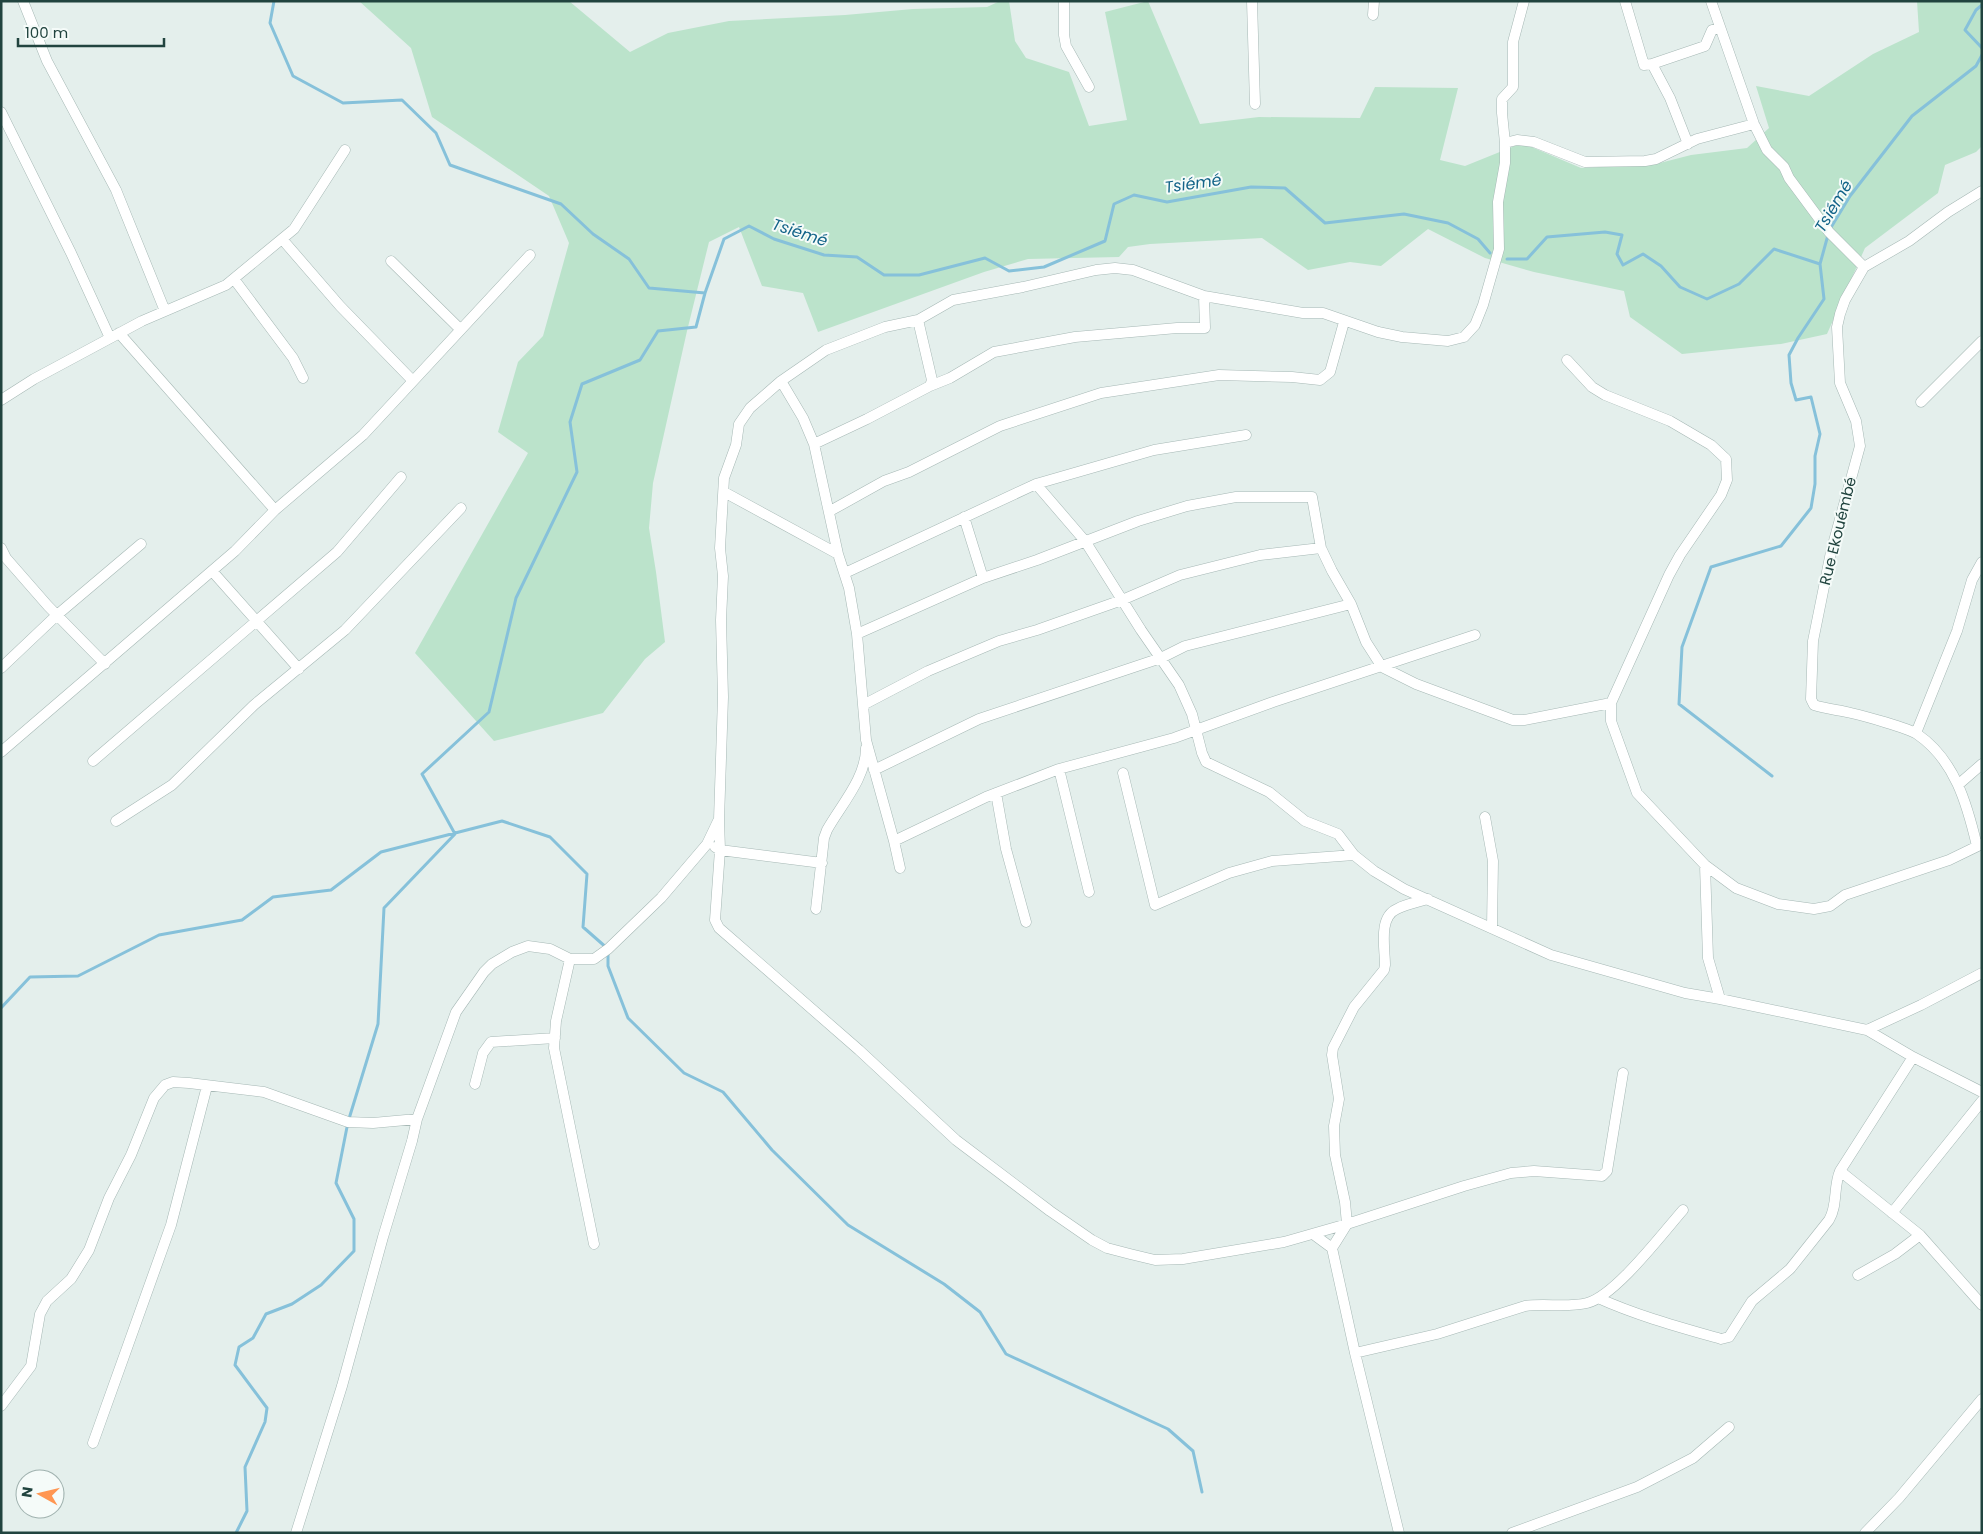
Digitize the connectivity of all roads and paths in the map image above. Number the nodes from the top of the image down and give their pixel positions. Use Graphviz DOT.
graph roads {
  1 [pos="22,1"];
  2 [pos="1064,1"];
  3 [pos="1252,1"];
  4 [pos="1374,1"];
  5 [pos="1524,1"];
  6 [pos="1624,1"];
  7 [pos="1711,1"];
  8 [pos="1373,16"];
  9 [pos="1720,28"];
  10 [pos="1652,64"];
  11 [pos="1089,87"];
  12 [pos="1255,104"];
  13 [pos="1,112"];
  14 [pos="1754,124"];
  15 [pos="1505,143"];
  16 [pos="1688,144"];
  17 [pos="345,150"];
  18 [pos="1982,191"];
  19 [pos="282,239"];
  20 [pos="530,254"];
  21 [pos="391,261"];
  22 [pos="1864,267"];
  23 [pos="234,279"];
  24 [pos="1204,296"];
  25 [pos="165,311"];
  26 [pos="918,320"];
  27 [pos="1344,322"];
  28 [pos="460,329"];
  29 [pos="114,336"];
  30 [pos="1982,342"];
  31 [pos="1567,360"];
  32 [pos="303,378"];
  33 [pos="412,380"];
  34 [pos="781,381"];
  35 [pos="930,386"];
  36 [pos="1,400"];
  37 [pos="1921,402"];
  38 [pos="1246,435"];
  39 [pos="814,444"];
  40 [pos="400,477"];
  41 [pos="1036,484"];
  42 [pos="724,492"];
  43 [pos="461,508"];
  44 [pos="275,510"];
  45 [pos="830,510"];
  46 [pos="964,517"];
  47 [pos="1085,541"];
  48 [pos="141,544"];
  49 [pos="1,548"];
  50 [pos="1321,548"];
  51 [pos="838,554"];
  52 [pos="1982,562"];
  53 [pos="212,571"];
  54 [pos="845,573"];
  55 [pos="983,578"];
  56 [pos="1122,600"];
  57 [pos="1351,604"];
  58 [pos="57,615"];
  59 [pos="256,621"];
  60 [pos="857,634"];
  61 [pos="1475,636"];
  62 [pos="1161,658"];
  63 [pos="105,664"];
  64 [pos="1382,667"];
  65 [pos="1,668"];
  66 [pos="299,668"];
  67 [pos="1611,703"];
  68 [pos="862,705"];
  69 [pos="1196,729"];
  70 [pos="1916,733"];
  71 [pos="866,740"];
  72 [pos="1,752"];
  73 [pos="93,761"];
  74 [pos="1982,764"];
  75 [pos="1059,769"];
  76 [pos="874,770"];
  77 [pos="1123,773"];
  78 [pos="1959,784"];
  79 [pos="996,793"];
  80 [pos="1486,817"];
  81 [pos="719,820"];
  82 [pos="116,822"];
  83 [pos="894,841"];
  84 [pos="707,844"];
  85 [pos="1979,845"];
  86 [pos="720,850"];
  87 [pos="1354,854"];
  88 [pos="822,863"];
  89 [pos="1704,865"];
  90 [pos="900,868"];
  91 [pos="1089,892"];
  92 [pos="1428,899"];
  93 [pos="816,908"];
  94 [pos="1026,922"];
  95 [pos="1492,928"];
  96 [pos="570,959"];
  97 [pos="1982,973"];
  98 [pos="1720,998"];
  99 [pos="1867,1030"];
  100 [pos="555,1038"];
  101 [pos="1913,1057"];
  102 [pos="1623,1073"];
  103 [pos="475,1084"];
  104 [pos="207,1086"];
  105 [pos="1982,1092"];
  106 [pos="1982,1102"];
  107 [pos="417,1120"];
  108 [pos="1840,1171"];
  109 [pos="1683,1210"];
  110 [pos="1892,1213"];
  111 [pos="1347,1224"];
  112 [pos="1313,1234"];
  113 [pos="1920,1235"];
  114 [pos="594,1244"];
  115 [pos="1332,1248"];
  116 [pos="1858,1275"];
  117 [pos="1598,1298"];
  118 [pos="1982,1305"];
  119 [pos="1355,1353"];
  120 [pos="1982,1399"];
  121 [pos="1,1406"];
  122 [pos="1729,1427"];
  123 [pos="93,1443"];
  124 [pos="296,1533"];
  125 [pos="1399,1533"];
  126 [pos="1512,1533"];
  127 [pos="1865,1533"];
  1 -- 25 [label="street"];
  2 -- 11 [label="street"];
  3 -- 12 [label="street"];
  4 -- 8 [label="street"];
  5 -- 15 [label="street"];
  6 -- 10 [label="street"];
  7 -- 9 [label="street"];
  9 -- 10 [label="street"];
  9 -- 14 [label="street"];
  10 -- 16 [label="street"];
  13 -- 29 [label="street"];
  14 -- 16 [label="street"];
  14 -- 22 [label="street"];
  15 -- 16 [label="street"];
  15 -- 27 [label="street"];
  17 -- 19 [label="street"];
  18 -- 22 [label="street"];
  19 -- 23 [label="street"];
  19 -- 33 [label="street"];
  20 -- 28 [label="street"];
  21 -- 28 [label="street"];
  22 -- 70 [label="street, Rue Ekouémbé"];
  23 -- 25 [label="street"];
  23 -- 32 [label="street"];
  24 -- 26 [label="street"];
  24 -- 27 [label="street"];
  24 -- 35 [label="street"];
  25 -- 29 [label="street"];
  26 -- 34 [label="street"];
  26 -- 35 [label="street"];
  27 -- 45 [label="street"];
  28 -- 33 [label="street"];
  29 -- 36 [label="street"];
  29 -- 44 [label="street"];
  30 -- 37 [label="street"];
  31 -- 67 [label="street"];
  33 -- 44 [label="street"];
  34 -- 39 [label="street"];
  34 -- 42 [label="street"];
  35 -- 39 [label="street"];
  38 -- 41 [label="street"];
  39 -- 45 [label="street"];
  40 -- 59 [label="street"];
  41 -- 46 [label="street"];
  41 -- 47 [label="street"];
  42 -- 51 [label="street"];
  42 -- 81 [label="street"];
  43 -- 66 [label="street"];
  44 -- 53 [label="street"];
  45 -- 51 [label="street"];
  46 -- 54 [label="street"];
  46 -- 55 [label="street"];
  47 -- 50 [label="street"];
  47 -- 55 [label="street"];
  47 -- 56 [label="street"];
  48 -- 58 [label="street"];
  49 -- 58 [label="street"];
  50 -- 56 [label="street"];
  50 -- 57 [label="street"];
  51 -- 54 [label="street"];
  52 -- 70 [label="street"];
  53 -- 59 [label="street"];
  53 -- 63 [label="street"];
  54 -- 60 [label="street"];
  55 -- 60 [label="street"];
  56 -- 62 [label="street"];
  56 -- 68 [label="street"];
  57 -- 62 [label="street"];
  57 -- 64 [label="street"];
  58 -- 63 [label="street"];
  58 -- 65 [label="street"];
  59 -- 66 [label="street"];
  59 -- 73 [label="street"];
  60 -- 68 [label="street"];
  61 -- 64 [label="street"];
  62 -- 69 [label="street"];
  62 -- 76 [label="street"];
  63 -- 72 [label="street"];
  64 -- 67 [label="street"];
  64 -- 69 [label="street"];
  66 -- 82 [label="street"];
  67 -- 89 [label="street"];
  68 -- 71 [label="street"];
  69 -- 75 [label="street"];
  69 -- 87 [label="street"];
  70 -- 78 [label="street, Rue Ekouémbé"];
  71 -- 76 [label="street"];
  71 -- 88 [label="street"];
  74 -- 78 [label="street"];
  75 -- 79 [label="street"];
  75 -- 91 [label="street"];
  76 -- 83 [label="street"];
  77 -- 87 [label="street"];
  78 -- 85 [label="street, Rue Ekouémbé"];
  79 -- 83 [label="street"];
  79 -- 94 [label="street"];
  80 -- 95 [label="street"];
  81 -- 84 [label="street"];
  81 -- 86 [label="street"];
  83 -- 90 [label="street"];
  84 -- 86 [label="street"];
  84 -- 96 [label="street"];
  85 -- 89 [label="street"];
  86 -- 88 [label="street"];
  86 -- 112 [label="street"];
  87 -- 92 [label="street"];
  88 -- 93 [label="street"];
  89 -- 98 [label="street"];
  92 -- 95 [label="street"];
  92 -- 111 [label="street"];
  95 -- 98 [label="street"];
  96 -- 100 [label="street"];
  96 -- 107 [label="street"];
  97 -- 99 [label="street"];
  98 -- 99 [label="street"];
  99 -- 101 [label="street"];
  100 -- 103 [label="street"];
  100 -- 114 [label="street"];
  101 -- 105 [label="street"];
  101 -- 108 [label="street"];
  102 -- 111 [label="street"];
  104 -- 107 [label="street"];
  104 -- 121 [label="street"];
  104 -- 123 [label="street"];
  106 -- 110 [label="street"];
  107 -- 124 [label="street"];
  108 -- 110 [label="street"];
  108 -- 117 [label="street"];
  109 -- 117 [label="street"];
  110 -- 113 [label="street"];
  111 -- 112 [label="street"];
  111 -- 115 [label="street"];
  112 -- 115 [label="street"];
  113 -- 116 [label="street"];
  113 -- 118 [label="street"];
  115 -- 119 [label="street"];
  117 -- 119 [label="street"];
  119 -- 125 [label="street"];
  120 -- 127 [label="street"];
  122 -- 126 [label="street"];
}
